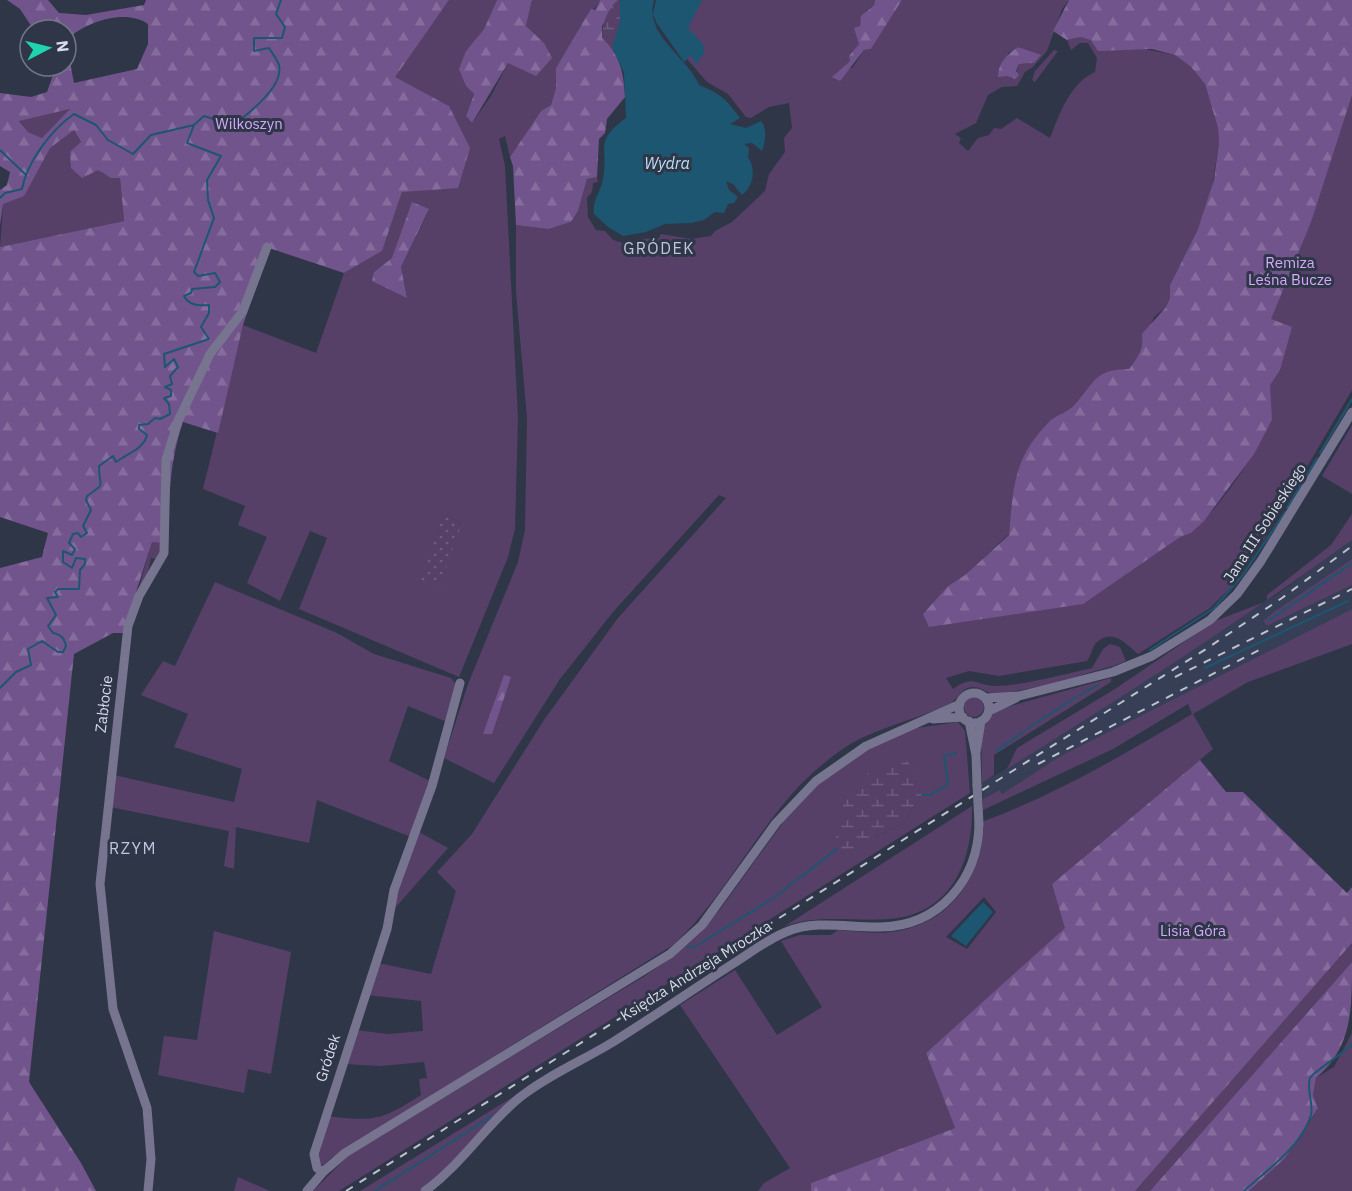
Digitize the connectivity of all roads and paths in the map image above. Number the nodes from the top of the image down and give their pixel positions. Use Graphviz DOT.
graph roads {
  1 [pos="267,247"];
  2 [pos="1352,412"];
  3 [pos="460,683"];
  4 [pos="1019,696"];
  5 [pos="986,698"];
  6 [pos="960,704"];
  7 [pos="989,711"];
  8 [pos="931,719"];
  9 [pos="966,719"];
  10 [pos="981,721"];
  11 [pos="976,755"];
  12 [pos="323,1172"];
  13 [pos="148,1191"];
  14 [pos="307,1191"];
  15 [pos="425,1191"];
  1 -- 13 [label="street, Zabłocie"];
  2 -- 4 [label="street, Jana III Sobieskiego"];
  3 -- 12 [label="street, Gródek"];
  4 -- 5 [label="street, Jana III Sobieskiego"];
  4 -- 7 [label="street, Jana III Sobieskiego"];
  5 -- 6 [label="street"];
  5 -- 7 [label="street"];
  6 -- 8 [label="street"];
  6 -- 9 [label="street"];
  7 -- 10 [label="street"];
  8 -- 9 [label="street"];
  8 -- 12 [label="street"];
  9 -- 10 [label="street"];
  9 -- 11 [label="street, Księdza Andrzeja Mroczka"];
  10 -- 11 [label="street, Księdza Andrzeja Mroczka"];
  11 -- 15 [label="street, Księdza Andrzeja Mroczka, bridge"];
  12 -- 14 [label="street"];
}
